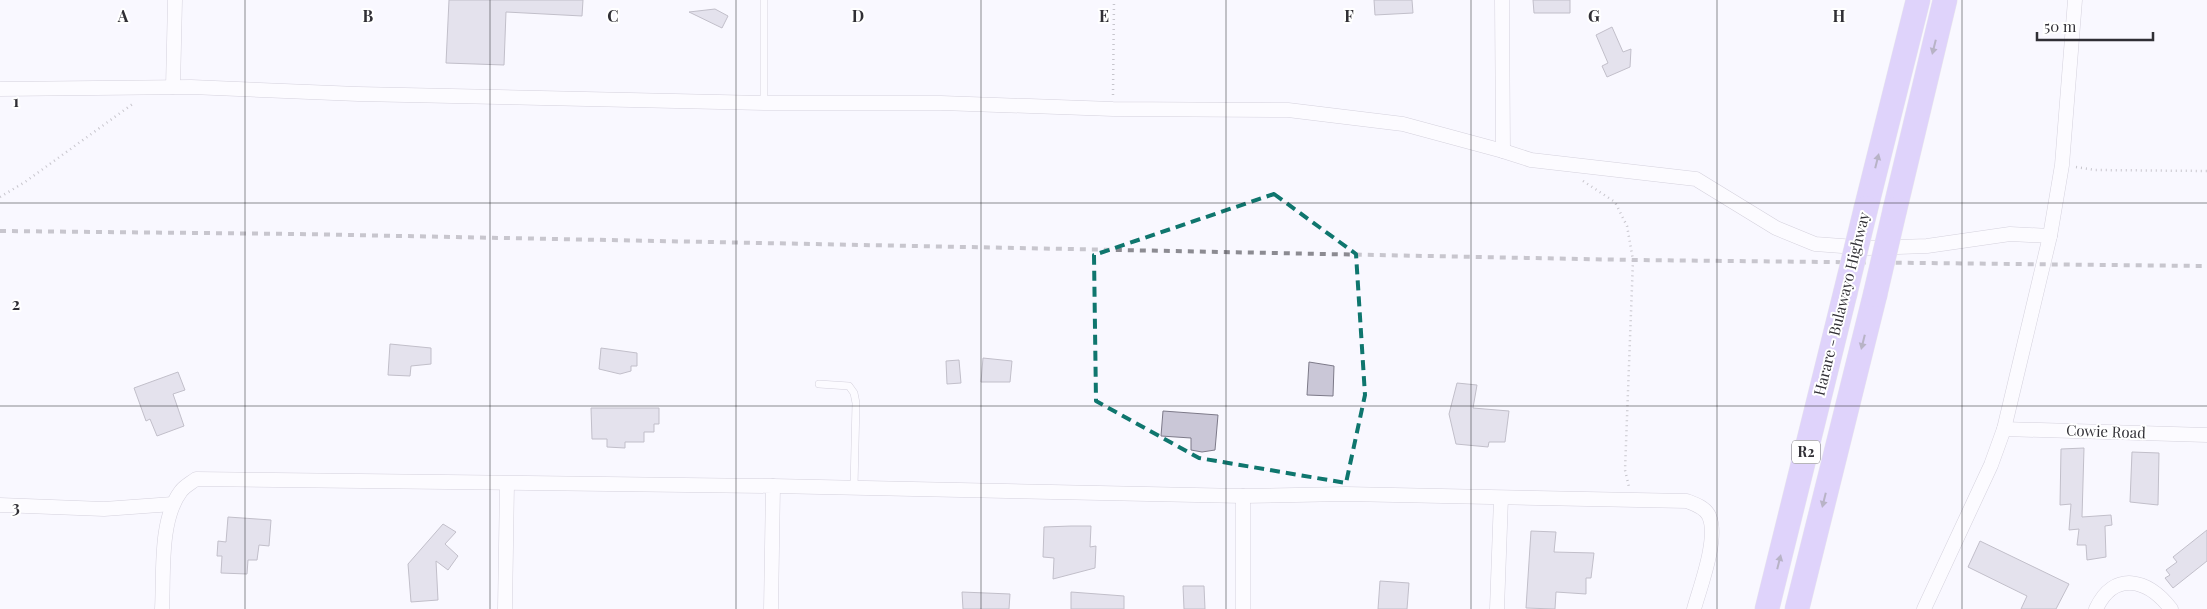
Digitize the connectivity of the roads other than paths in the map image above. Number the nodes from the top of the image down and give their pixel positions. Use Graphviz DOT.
graph roads {
  1 [pos="175,0"];
  2 [pos="764,0"];
  3 [pos="1502,0"];
  4 [pos="1918,0"];
  5 [pos="1946,0"];
  6 [pos="2075,0"];
  7 [pos="173,87"];
  8 [pos="0,89"];
  9 [pos="764,103"];
  10 [pos="1503,151"];
  11 [pos="2050,236"];
  12 [pos="819,384"];
  13 [pos="2004,429"];
  14 [pos="2207,435"];
  15 [pos="507,484"];
  16 [pos="773,486"];
  17 [pos="854,488"];
  18 [pos="1242,496"];
  19 [pos="1501,498"];
  20 [pos="173,504"];
  21 [pos="0,505"];
  22 [pos="162,609"];
  23 [pos="505,609"];
  24 [pos="771,609"];
  25 [pos="1243,609"];
  26 [pos="1497,609"];
  27 [pos="1694,609"];
  28 [pos="1767,609"];
  29 [pos="1797,609"];
  30 [pos="1924,609"];
  31 [pos="2096,609"];
  32 [pos="2171,609"];
  1 -- 7 [label="street"];
  2 -- 9 [label="lane"];
  3 -- 10 [label="street"];
  28 -- 4 [label="highway, Harare - Bulawayo Highway / R2, one-way, bridge"];
  5 -- 29 [label="highway, Harare - Bulawayo Highway / R2, one-way, bridge"];
  6 -- 11 [label="street"];
  7 -- 8 [label="street"];
  7 -- 9 [label="street"];
  9 -- 10 [label="street"];
  10 -- 11 [label="street"];
  11 -- 13 [label="street"];
  12 -- 17 [label="lane"];
  13 -- 14 [label="street, Cowie Road"];
  13 -- 30 [label="street"];
  15 -- 16 [label="street"];
  15 -- 20 [label="street"];
  15 -- 23 [label="street"];
  16 -- 17 [label="street"];
  16 -- 24 [label="street"];
  17 -- 18 [label="street"];
  18 -- 19 [label="street"];
  18 -- 25 [label="street"];
  19 -- 26 [label="street"];
  19 -- 27 [label="street"];
  20 -- 21 [label="street"];
  20 -- 22 [label="street"];
  31 -- 32 [label="street"];
}
